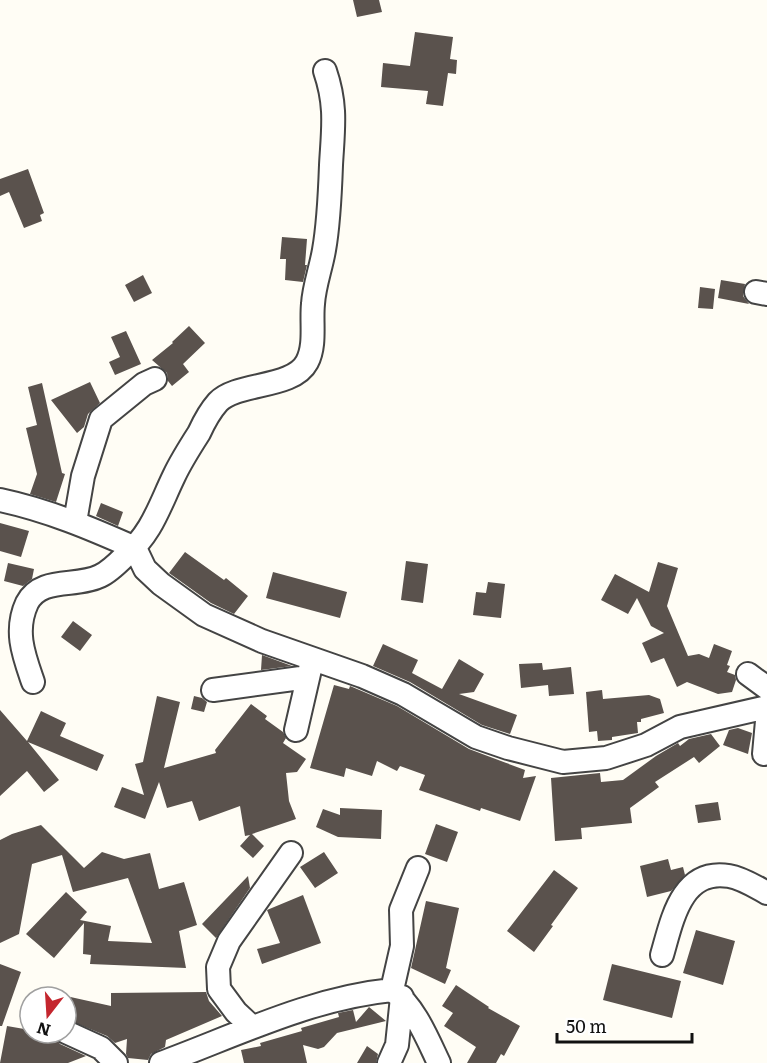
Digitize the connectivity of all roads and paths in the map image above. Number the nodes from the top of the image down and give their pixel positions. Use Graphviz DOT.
graph roads {
  1 [pos="325,71"];
  2 [pos="155,379"];
  3 [pos="0,500"];
  4 [pos="75,522"];
  5 [pos="135,548"];
  6 [pos="311,668"];
  7 [pos="748,674"];
  8 [pos="33,682"];
  9 [pos="767,688"];
  10 [pos="213,690"];
  11 [pos="767,707"];
  12 [pos="767,721"];
  13 [pos="296,730"];
  14 [pos="764,754"];
  15 [pos="291,853"];
  16 [pos="418,868"];
  17 [pos="767,893"];
  18 [pos="662,955"];
  19 [pos="397,994"];
  20 [pos="251,1026"];
  21 [pos="78,1037"];
  22 [pos="116,1063"];
  23 [pos="161,1063"];
  24 [pos="389,1063"];
  25 [pos="439,1063"];
  1 -- 5 [label="street"];
  2 -- 4 [label="street"];
  3 -- 4 [label="street"];
  4 -- 5 [label="street"];
  5 -- 6 [label="street"];
  5 -- 8 [label="street"];
  6 -- 10 [label="street"];
  6 -- 11 [label="street"];
  6 -- 13 [label="street"];
  7 -- 9 [label="street"];
  12 -- 14 [label="street"];
  15 -- 20 [label="street"];
  16 -- 19 [label="street"];
  17 -- 18 [label="street"];
  19 -- 20 [label="street"];
  19 -- 24 [label="street"];
  19 -- 25 [label="street"];
  20 -- 23 [label="street"];
  21 -- 22 [label="street"];
}
